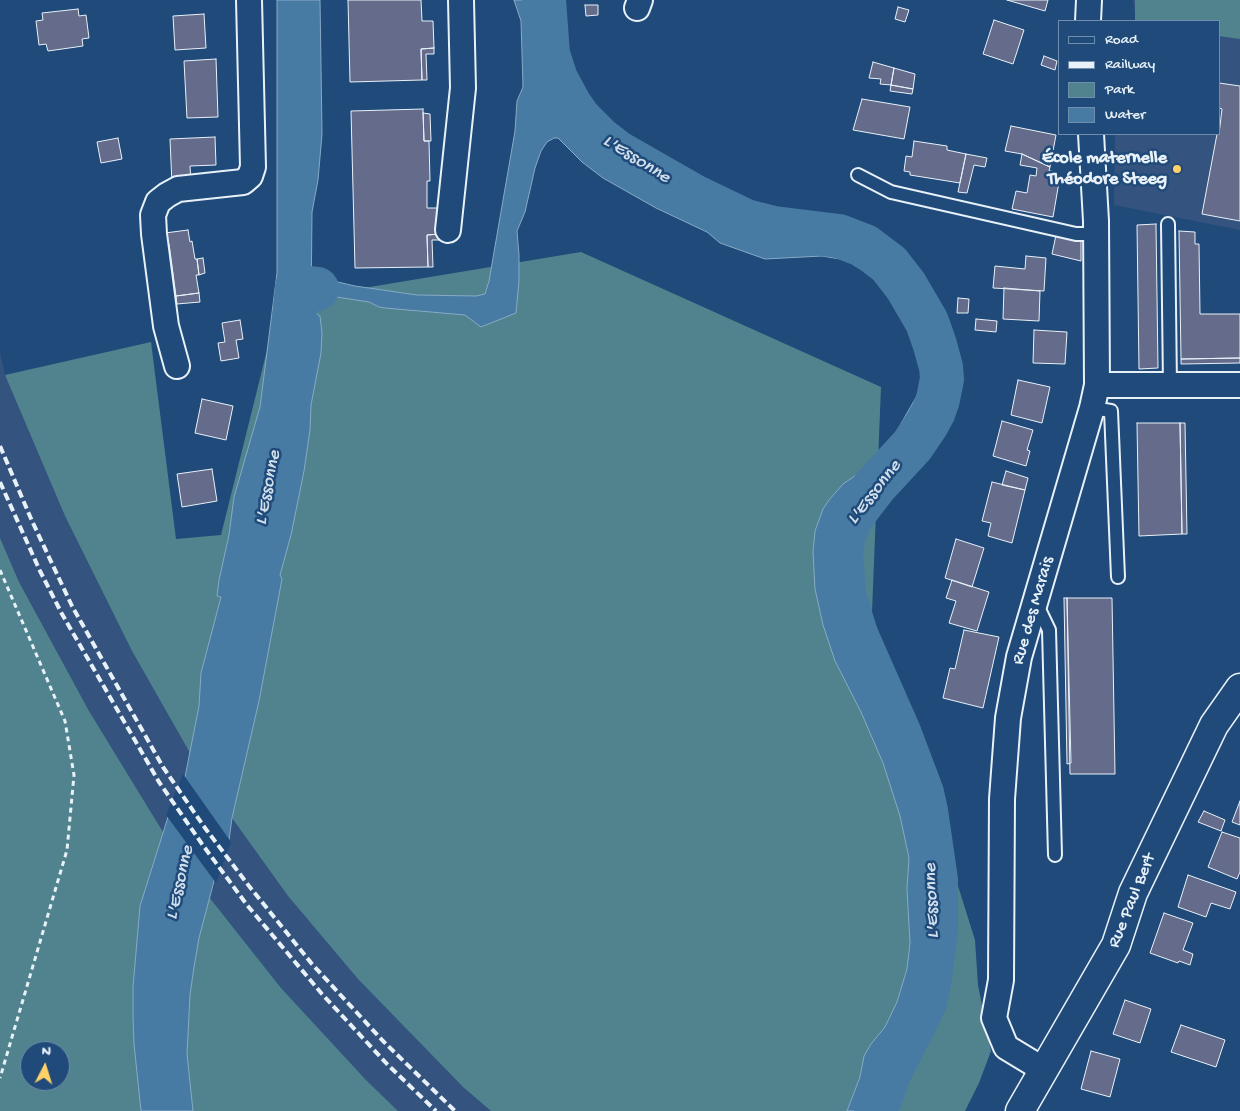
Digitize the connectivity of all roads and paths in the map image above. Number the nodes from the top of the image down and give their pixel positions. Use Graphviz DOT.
graph roads {
  1 [pos="250,0"];
  2 [pos="461,0"];
  3 [pos="1089,0"];
  4 [pos="1088,20"];
  5 [pos="1091,135"];
  6 [pos="858,175"];
  7 [pos="1168,224"];
  8 [pos="1096,228"];
  9 [pos="448,230"];
  10 [pos="177,366"];
  11 [pos="1097,384"];
  12 [pos="1170,386"];
  13 [pos="1240,386"];
  14 [pos="1092,408"];
  15 [pos="0,570"];
  16 [pos="1118,578"];
  17 [pos="1036,603"];
  18 [pos="1240,688"];
  19 [pos="1054,855"];
  20 [pos="1044,1070"];
  21 [pos="0,1078"];
  22 [pos="1020,1111"];
  1 -- 10 [label="street"];
  2 -- 9 [label="street"];
  3 -- 4 [label="street"];
  5 -- 8 [label="street, Rue des Marais"];
  6 -- 8 [label="lane"];
  7 -- 12 [label="lane"];
  8 -- 11 [label="street, Rue des Marais"];
  11 -- 12 [label="street"];
  11 -- 14 [label="street, Rue des Marais"];
  12 -- 13 [label="street"];
  14 -- 16 [label="lane"];
  14 -- 17 [label="street, Rue des Marais"];
  15 -- 21 [label="path"];
  17 -- 19 [label="lane"];
  17 -- 20 [label="street, Rue des Marais"];
  18 -- 20 [label="street, Rue Paul Bert"];
  20 -- 22 [label="street, Rue Paul Bert"];
}
